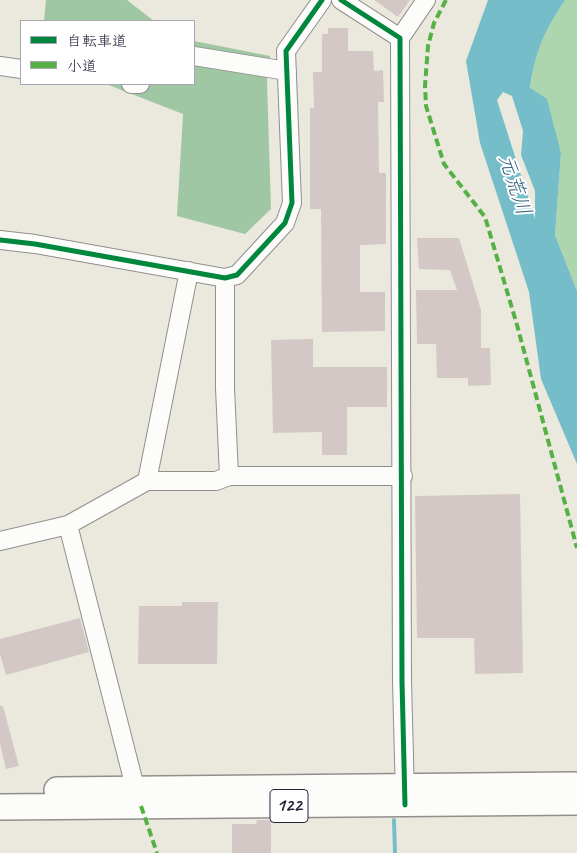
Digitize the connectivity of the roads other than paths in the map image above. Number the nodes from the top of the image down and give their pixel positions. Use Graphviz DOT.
graph roads {
  1 [pos="322,0"];
  2 [pos="341,0"];
  3 [pos="426,0"];
  4 [pos="400,38"];
  5 [pos="195,56"];
  6 [pos="0,66"];
  7 [pos="20,69"];
  8 [pos="287,71"];
  9 [pos="0,240"];
  10 [pos="189,271"];
  11 [pos="225,278"];
  12 [pos="229,476"];
  13 [pos="403,476"];
  14 [pos="148,481"];
  15 [pos="68,525"];
  16 [pos="0,541"];
  17 [pos="577,785"];
  18 [pos="0,790"];
  19 [pos="405,796"];
  20 [pos="138,798"];
  21 [pos="577,802"];
  22 [pos="0,807"];
  1 -- 8 [label="street"];
  2 -- 4 [label="street"];
  3 -- 4 [label="street"];
  4 -- 13 [label="street"];
  5 -- 8 [label="street"];
  6 -- 7 [label="street"];
  8 -- 11 [label="street"];
  9 -- 10 [label="street"];
  10 -- 11 [label="street"];
  10 -- 14 [label="street"];
  11 -- 12 [label="street"];
  12 -- 13 [label="street"];
  12 -- 14 [label="street"];
  13 -- 19 [label="street"];
  14 -- 15 [label="street"];
  15 -- 16 [label="street"];
  15 -- 20 [label="street"];
  17 -- 19 [label="highway, 122"];
  18 -- 20 [label="highway, 122"];
  19 -- 20 [label="highway, 122"];
  19 -- 21 [label="highway, 122"];
  20 -- 22 [label="highway, 122"];
}
